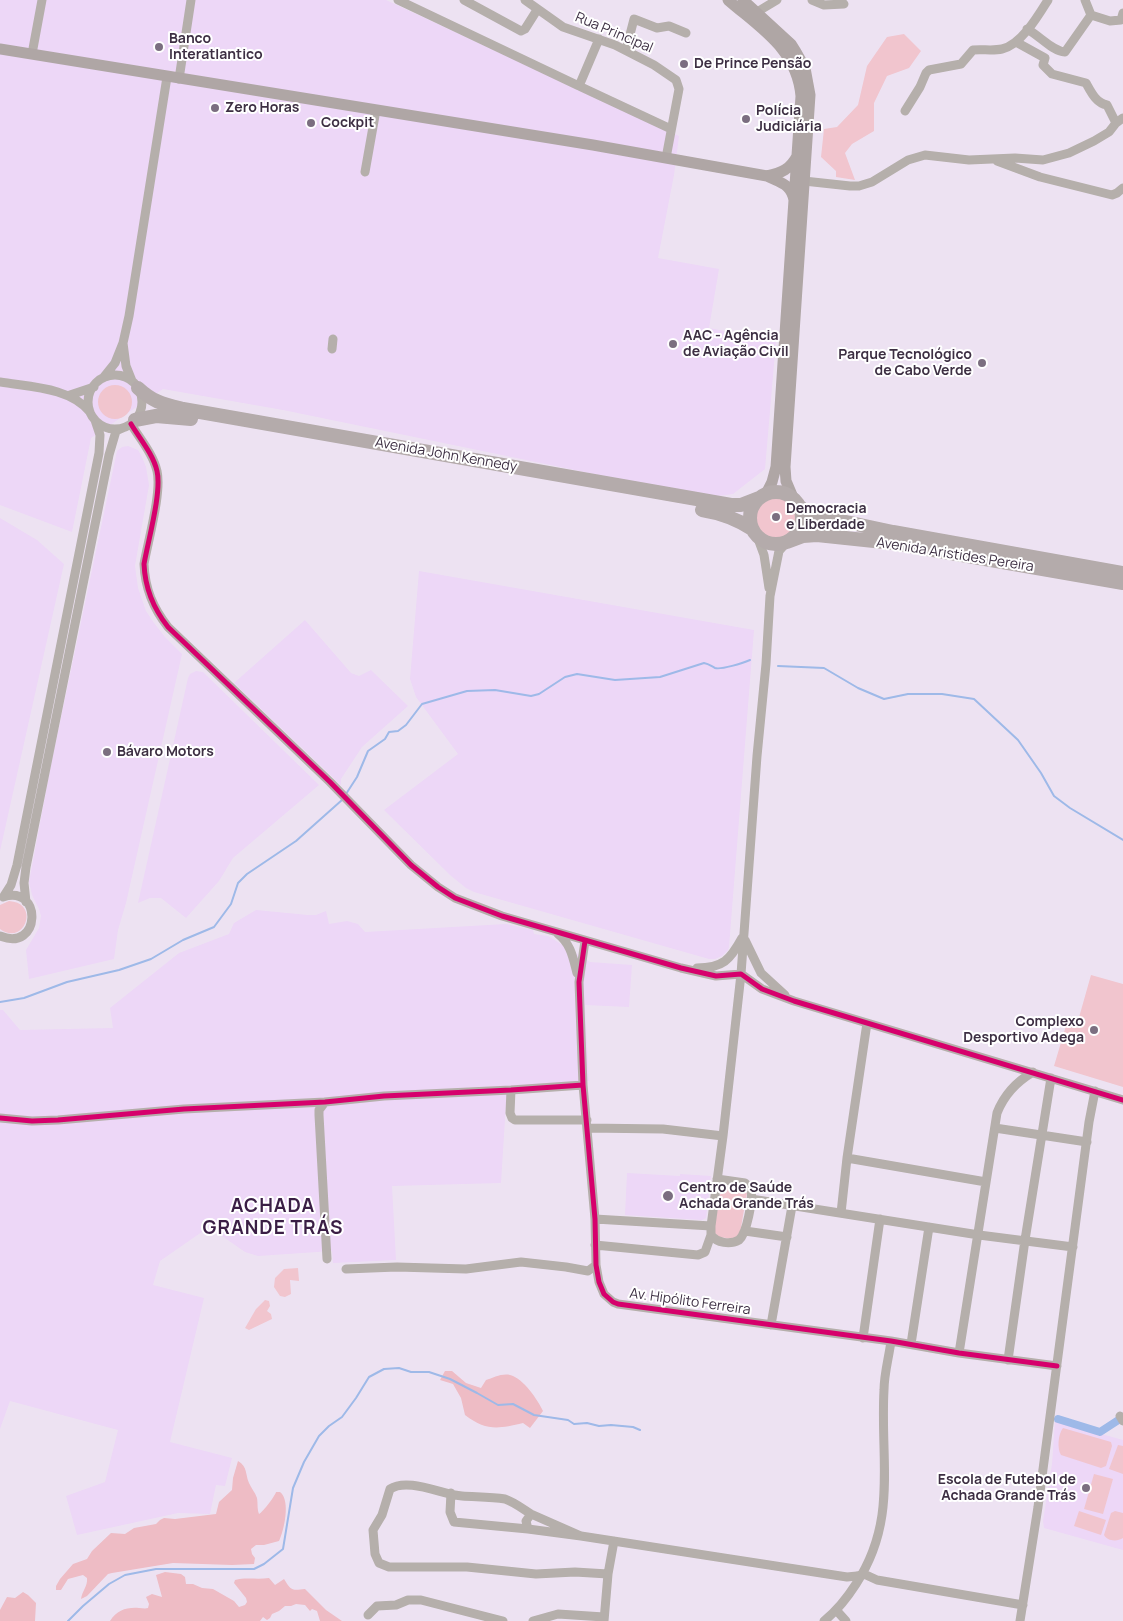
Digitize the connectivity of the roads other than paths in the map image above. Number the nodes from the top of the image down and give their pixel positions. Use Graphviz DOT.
graph roads {
  1 [pos="42,0"];
  2 [pos="191,0"];
  3 [pos="398,0"];
  4 [pos="464,0"];
  5 [pos="525,0"];
  6 [pos="728,0"];
  7 [pos="743,0"];
  8 [pos="777,0"];
  9 [pos="812,0"];
  10 [pos="1048,0"];
  11 [pos="1084,0"];
  12 [pos="844,4"];
  13 [pos="537,10"];
  14 [pos="756,12"];
  15 [pos="1123,13"];
  16 [pos="1091,15"];
  17 [pos="1027,29"];
  18 [pos="686,33"];
  19 [pos="599,39"];
  20 [pos="1016,42"];
  21 [pos="0,49"];
  22 [pos="626,50"];
  23 [pos="32,54"];
  24 [pos="167,77"];
  25 [pos="180,79"];
  26 [pos="579,86"];
  27 [pos="376,110"];
  28 [pos="905,111"];
  29 [pos="1120,121"];
  30 [pos="671,128"];
  31 [pos="797,155"];
  32 [pos="666,158"];
  33 [pos="995,160"];
  34 [pos="365,172"];
  35 [pos="767,176"];
  36 [pos="804,181"];
  37 [pos="1123,188"];
  38 [pos="794,200"];
  39 [pos="333,338"];
  40 [pos="123,343"];
  41 [pos="332,348"];
  42 [pos="104,378"];
  43 [pos="0,382"];
  44 [pos="135,385"];
  45 [pos="94,387"];
  46 [pos="70,395"];
  47 [pos="93,417"];
  48 [pos="130,424"];
  49 [pos="763,496"];
  50 [pos="796,503"];
  51 [pos="755,532"];
  52 [pos="788,542"];
  53 [pos="1123,573"];
  54 [pos="1123,583"];
  55 [pos="770,596"];
  56 [pos="2,897"];
  57 [pos="26,902"];
  58 [pos="552,930"];
  59 [pos="743,935"];
  60 [pos="0,936"];
  61 [pos="585,941"];
  62 [pos="681,968"];
  63 [pos="741,974"];
  64 [pos="579,982"];
  65 [pos="794,1001"];
  66 [pos="868,1024"];
  67 [pos="1033,1072"];
  68 [pos="1051,1078"];
  69 [pos="584,1085"];
  70 [pos="511,1090"];
  71 [pos="1095,1091"];
  72 [pos="1123,1100"];
  73 [pos="325,1102"];
  74 [pos="0,1118"];
  75 [pos="587,1124"];
  76 [pos="994,1128"];
  77 [pos="1042,1135"];
  78 [pos="723,1136"];
  79 [pos="1087,1142"];
  80 [pos="847,1158"];
  81 [pos="717,1178"];
  82 [pos="986,1182"];
  83 [pos="751,1199"];
  84 [pos="792,1206"];
  85 [pos="841,1213"];
  86 [pos="595,1219"];
  87 [pos="880,1219"];
  88 [pos="928,1226"];
  89 [pos="711,1230"];
  90 [pos="745,1231"];
  91 [pos="979,1235"];
  92 [pos="787,1237"];
  93 [pos="1025,1240"];
  94 [pos="595,1244"];
  95 [pos="1073,1247"];
  96 [pos="326,1259"];
  97 [pos="596,1265"];
  98 [pos="346,1269"];
  99 [pos="771,1325"];
  100 [pos="863,1338"];
  101 [pos="891,1341"];
  102 [pos="911,1344"];
  103 [pos="959,1353"];
  104 [pos="1008,1360"];
  105 [pos="1057,1366"];
  106 [pos="452,1493"];
  107 [pos="532,1514"];
  108 [pos="528,1529"];
  109 [pos="581,1536"];
  110 [pos="614,1541"];
  111 [pos="608,1574"];
  112 [pos="864,1574"];
  113 [pos="1023,1605"];
  114 [pos="838,1611"];
  115 [pos="368,1614"];
  116 [pos="604,1619"];
  117 [pos="503,1621"];
  118 [pos="534,1621"];
  119 [pos="824,1621"];
  120 [pos="846,1621"];
  121 [pos="1020,1621"];
  1 -- 23 [label="street"];
  2 -- 25 [label="street"];
  3 -- 26 [label="street"];
  4 -- 13 [label="street"];
  5 -- 13 [label="street, Rua Principal"];
  6 -- 31 [label="main road"];
  7 -- 14 [label="main road"];
  8 -- 14 [label="street"];
  9 -- 12 [label="street"];
  10 -- 17 [label="street"];
  11 -- 16 [label="street"];
  13 -- 19 [label="street, Rua Principal"];
  14 -- 36 [label="main road"];
  15 -- 16 [label="street"];
  16 -- 17 [label="street"];
  17 -- 20 [label="street"];
  18 -- 22 [label="street"];
  19 -- 22 [label="street, Rua Principal"];
  19 -- 26 [label="street"];
  20 -- 28 [label="street"];
  20 -- 29 [label="street"];
  21 -- 23 [label="main road"];
  22 -- 30 [label="street, Rua Principal"];
  23 -- 24 [label="main road"];
  24 -- 25 [label="main road"];
  24 -- 40 [label="street"];
  25 -- 27 [label="main road"];
  26 -- 30 [label="street"];
  27 -- 32 [label="main road"];
  27 -- 34 [label="street"];
  29 -- 33 [label="street"];
  30 -- 32 [label="street, Rua Principal"];
  31 -- 35 [label="main road"];
  31 -- 38 [label="main road"];
  32 -- 35 [label="main road"];
  33 -- 36 [label="street"];
  33 -- 37 [label="street"];
  35 -- 38 [label="main road"];
  36 -- 50 [label="main road"];
  38 -- 49 [label="main road"];
  39 -- 41 [label="street"];
  40 -- 42 [label="street"];
  40 -- 44 [label="street"];
  42 -- 44 [label="street"];
  42 -- 45 [label="street"];
  43 -- 46 [label="street"];
  44 -- 48 [label="street"];
  44 -- 49 [label="highway, Avenida John Kennedy"];
  45 -- 46 [label="street"];
  45 -- 47 [label="street"];
  46 -- 47 [label="street"];
  47 -- 48 [label="street"];
  47 -- 56 [label="street"];
  48 -- 51 [label="highway, Avenida John Kennedy"];
  48 -- 57 [label="street"];
  48 -- 58 [label="street"];
  49 -- 50 [label="highway"];
  49 -- 51 [label="highway"];
  50 -- 52 [label="highway"];
  50 -- 53 [label="highway, Avenida Aristides Pereira"];
  51 -- 52 [label="highway"];
  51 -- 55 [label="street"];
  52 -- 54 [label="highway, Avenida Aristides Pereira"];
  52 -- 55 [label="street"];
  55 -- 59 [label="street"];
  56 -- 57 [label="street"];
  57 -- 60 [label="street"];
  58 -- 61 [label="street"];
  58 -- 64 [label="street"];
  59 -- 62 [label="street"];
  59 -- 63 [label="street"];
  59 -- 65 [label="street"];
  61 -- 62 [label="street"];
  61 -- 64 [label="street"];
  62 -- 63 [label="street"];
  63 -- 65 [label="street"];
  63 -- 78 [label="street"];
  64 -- 69 [label="street, Av. Hipólito Ferreira"];
  65 -- 66 [label="street"];
  66 -- 67 [label="street"];
  66 -- 80 [label="street"];
  67 -- 68 [label="street"];
  67 -- 76 [label="street"];
  68 -- 71 [label="street"];
  68 -- 77 [label="street"];
  69 -- 70 [label="street"];
  69 -- 75 [label="street, Av. Hipólito Ferreira"];
  70 -- 73 [label="street"];
  70 -- 75 [label="street"];
  71 -- 72 [label="street"];
  71 -- 79 [label="street"];
  73 -- 74 [label="street"];
  73 -- 96 [label="street"];
  75 -- 78 [label="street"];
  75 -- 86 [label="street, Av. Hipólito Ferreira"];
  76 -- 77 [label="street"];
  76 -- 82 [label="street"];
  77 -- 79 [label="street"];
  77 -- 93 [label="street"];
  78 -- 81 [label="street"];
  79 -- 95 [label="street"];
  80 -- 82 [label="street"];
  80 -- 85 [label="street"];
  81 -- 83 [label="street"];
  81 -- 89 [label="street"];
  82 -- 91 [label="street"];
  83 -- 84 [label="street"];
  83 -- 90 [label="street"];
  84 -- 85 [label="street"];
  84 -- 92 [label="street"];
  85 -- 87 [label="street"];
  86 -- 89 [label="street"];
  86 -- 94 [label="street, Av. Hipólito Ferreira"];
  87 -- 88 [label="street"];
  87 -- 100 [label="street"];
  88 -- 91 [label="street"];
  88 -- 102 [label="street"];
  89 -- 90 [label="street"];
  89 -- 94 [label="street"];
  90 -- 92 [label="street"];
  91 -- 93 [label="street"];
  91 -- 103 [label="street"];
  92 -- 99 [label="street"];
  93 -- 95 [label="street"];
  93 -- 104 [label="street"];
  94 -- 97 [label="street, Av. Hipólito Ferreira"];
  95 -- 105 [label="street"];
  97 -- 98 [label="street"];
  97 -- 99 [label="street, Av. Hipólito Ferreira"];
  99 -- 100 [label="street, Av. Hipólito Ferreira"];
  100 -- 101 [label="street, Av. Hipólito Ferreira"];
  101 -- 102 [label="street, Av. Hipólito Ferreira"];
  101 -- 112 [label="street"];
  102 -- 103 [label="street, Av. Hipólito Ferreira"];
  103 -- 104 [label="street, Av. Hipólito Ferreira"];
  104 -- 105 [label="street, Av. Hipólito Ferreira"];
  105 -- 113 [label="street"];
  106 -- 107 [label="street"];
  106 -- 108 [label="street"];
  106 -- 111 [label="street"];
  107 -- 108 [label="street"];
  107 -- 109 [label="street"];
  108 -- 109 [label="street"];
  109 -- 110 [label="street"];
  110 -- 111 [label="street"];
  110 -- 112 [label="street"];
  111 -- 116 [label="street"];
  112 -- 113 [label="street"];
  112 -- 114 [label="street"];
  113 -- 121 [label="street"];
  114 -- 119 [label="street"];
  114 -- 120 [label="street"];
  115 -- 117 [label="street"];
  116 -- 118 [label="street"];
}
